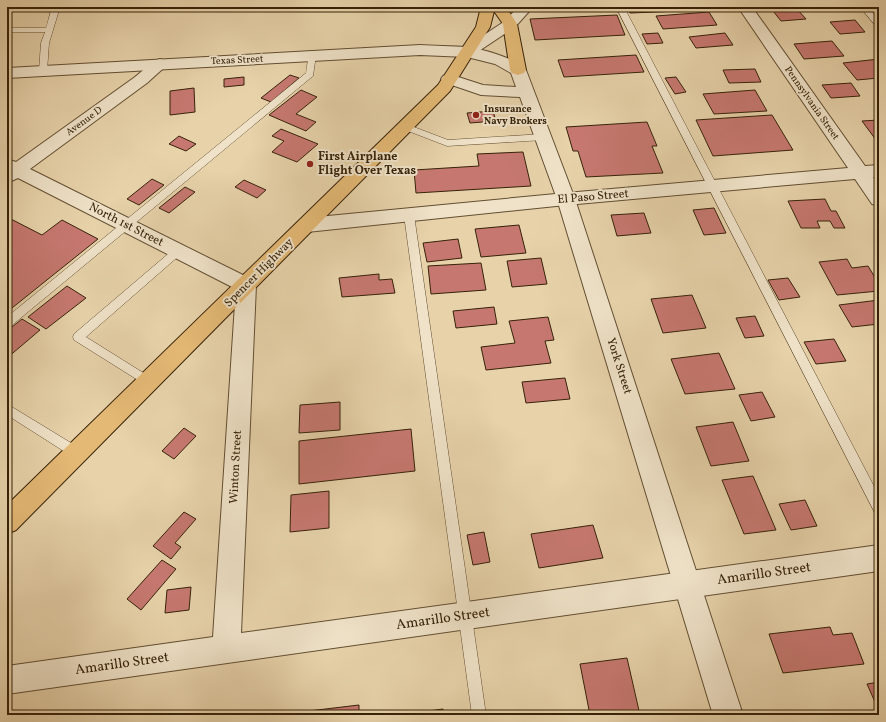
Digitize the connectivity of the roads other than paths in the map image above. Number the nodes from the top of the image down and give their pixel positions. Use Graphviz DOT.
graph roads {
  1 [pos="56,7"];
  2 [pos="488,7"];
  3 [pos="498,7"];
  4 [pos="526,7"];
  5 [pos="620,7"];
  6 [pos="745,7"];
  7 [pos="864,7"];
  8 [pos="510,24"];
  9 [pos="879,24"];
  10 [pos="7,30"];
  11 [pos="49,30"];
  12 [pos="468,52"];
  13 [pos="312,55"];
  14 [pos="160,64"];
  15 [pos="518,70"];
  16 [pos="43,71"];
  17 [pos="7,73"];
  18 [pos="449,79"];
  19 [pos="526,92"];
  20 [pos="406,127"];
  21 [pos="543,137"];
  22 [pos="10,171"];
  23 [pos="879,171"];
  24 [pos="860,173"];
  25 [pos="712,186"];
  26 [pos="566,199"];
  27 [pos="879,200"];
  28 [pos="408,215"];
  29 [pos="126,225"];
  30 [pos="306,225"];
  31 [pos="178,251"];
  32 [pos="246,285"];
  33 [pos="7,323"];
  34 [pos="149,382"];
  35 [pos="7,409"];
  36 [pos="77,453"];
  37 [pos="879,509"];
  38 [pos="7,522"];
  39 [pos="879,558"];
  40 [pos="688,585"];
  41 [pos="465,616"];
  42 [pos="226,649"];
  43 [pos="7,680"];
  44 [pos="479,715"];
  45 [pos="728,715"];
  1 -- 11 [label="lane"];
  2 -- 12 [label="main road, Spencer Highway"];
  3 -- 8 [label="main road"];
  4 -- 8 [label="street"];
  5 -- 25 [label="lane"];
  6 -- 24 [label="street, Pennsylvania Street"];
  7 -- 9 [label="lane"];
  8 -- 12 [label="street"];
  8 -- 15 [label="main road"];
  10 -- 11 [label="lane"];
  11 -- 16 [label="lane"];
  12 -- 13 [label="street, Texas Street"];
  12 -- 15 [label="street"];
  12 -- 18 [label="main road, Spencer Highway"];
  13 -- 14 [label="street, Texas Street"];
  13 -- 29 [label="lane"];
  14 -- 16 [label="street, Texas Street"];
  14 -- 22 [label="street, Avenue D"];
  15 -- 19 [label="street, York Street"];
  16 -- 17 [label="street, Texas Street"];
  18 -- 19 [label="street"];
  18 -- 20 [label="main road, Spencer Highway"];
  19 -- 21 [label="street, York Street"];
  20 -- 21 [label="lane"];
  20 -- 30 [label="main road, Spencer Highway"];
  21 -- 26 [label="street, York Street"];
  22 -- 29 [label="street, North 1st Street"];
  23 -- 24 [label="street, El Paso Street"];
  24 -- 25 [label="street, El Paso Street"];
  24 -- 27 [label="street, Pennsylvania Street"];
  25 -- 26 [label="street, El Paso Street"];
  25 -- 37 [label="lane"];
  26 -- 28 [label="street, El Paso Street"];
  26 -- 40 [label="street, York Street"];
  28 -- 30 [label="street, El Paso Street"];
  28 -- 41 [label="lane"];
  29 -- 31 [label="street, North 1st Street"];
  29 -- 33 [label="lane"];
  30 -- 32 [label="main road, Spencer Highway"];
  31 -- 32 [label="street, North 1st Street"];
  31 -- 34 [label="lane"];
  32 -- 34 [label="main road, Spencer Highway"];
  32 -- 42 [label="street, Winton Street"];
  34 -- 36 [label="main road, Spencer Highway"];
  35 -- 36 [label="lane"];
  36 -- 38 [label="main road, Spencer Highway"];
  39 -- 40 [label="street, Amarillo Street"];
  40 -- 41 [label="street, Amarillo Street"];
  40 -- 45 [label="street, York Street"];
  41 -- 42 [label="street, Amarillo Street"];
  41 -- 44 [label="lane"];
  42 -- 43 [label="street, Amarillo Street"];
}
